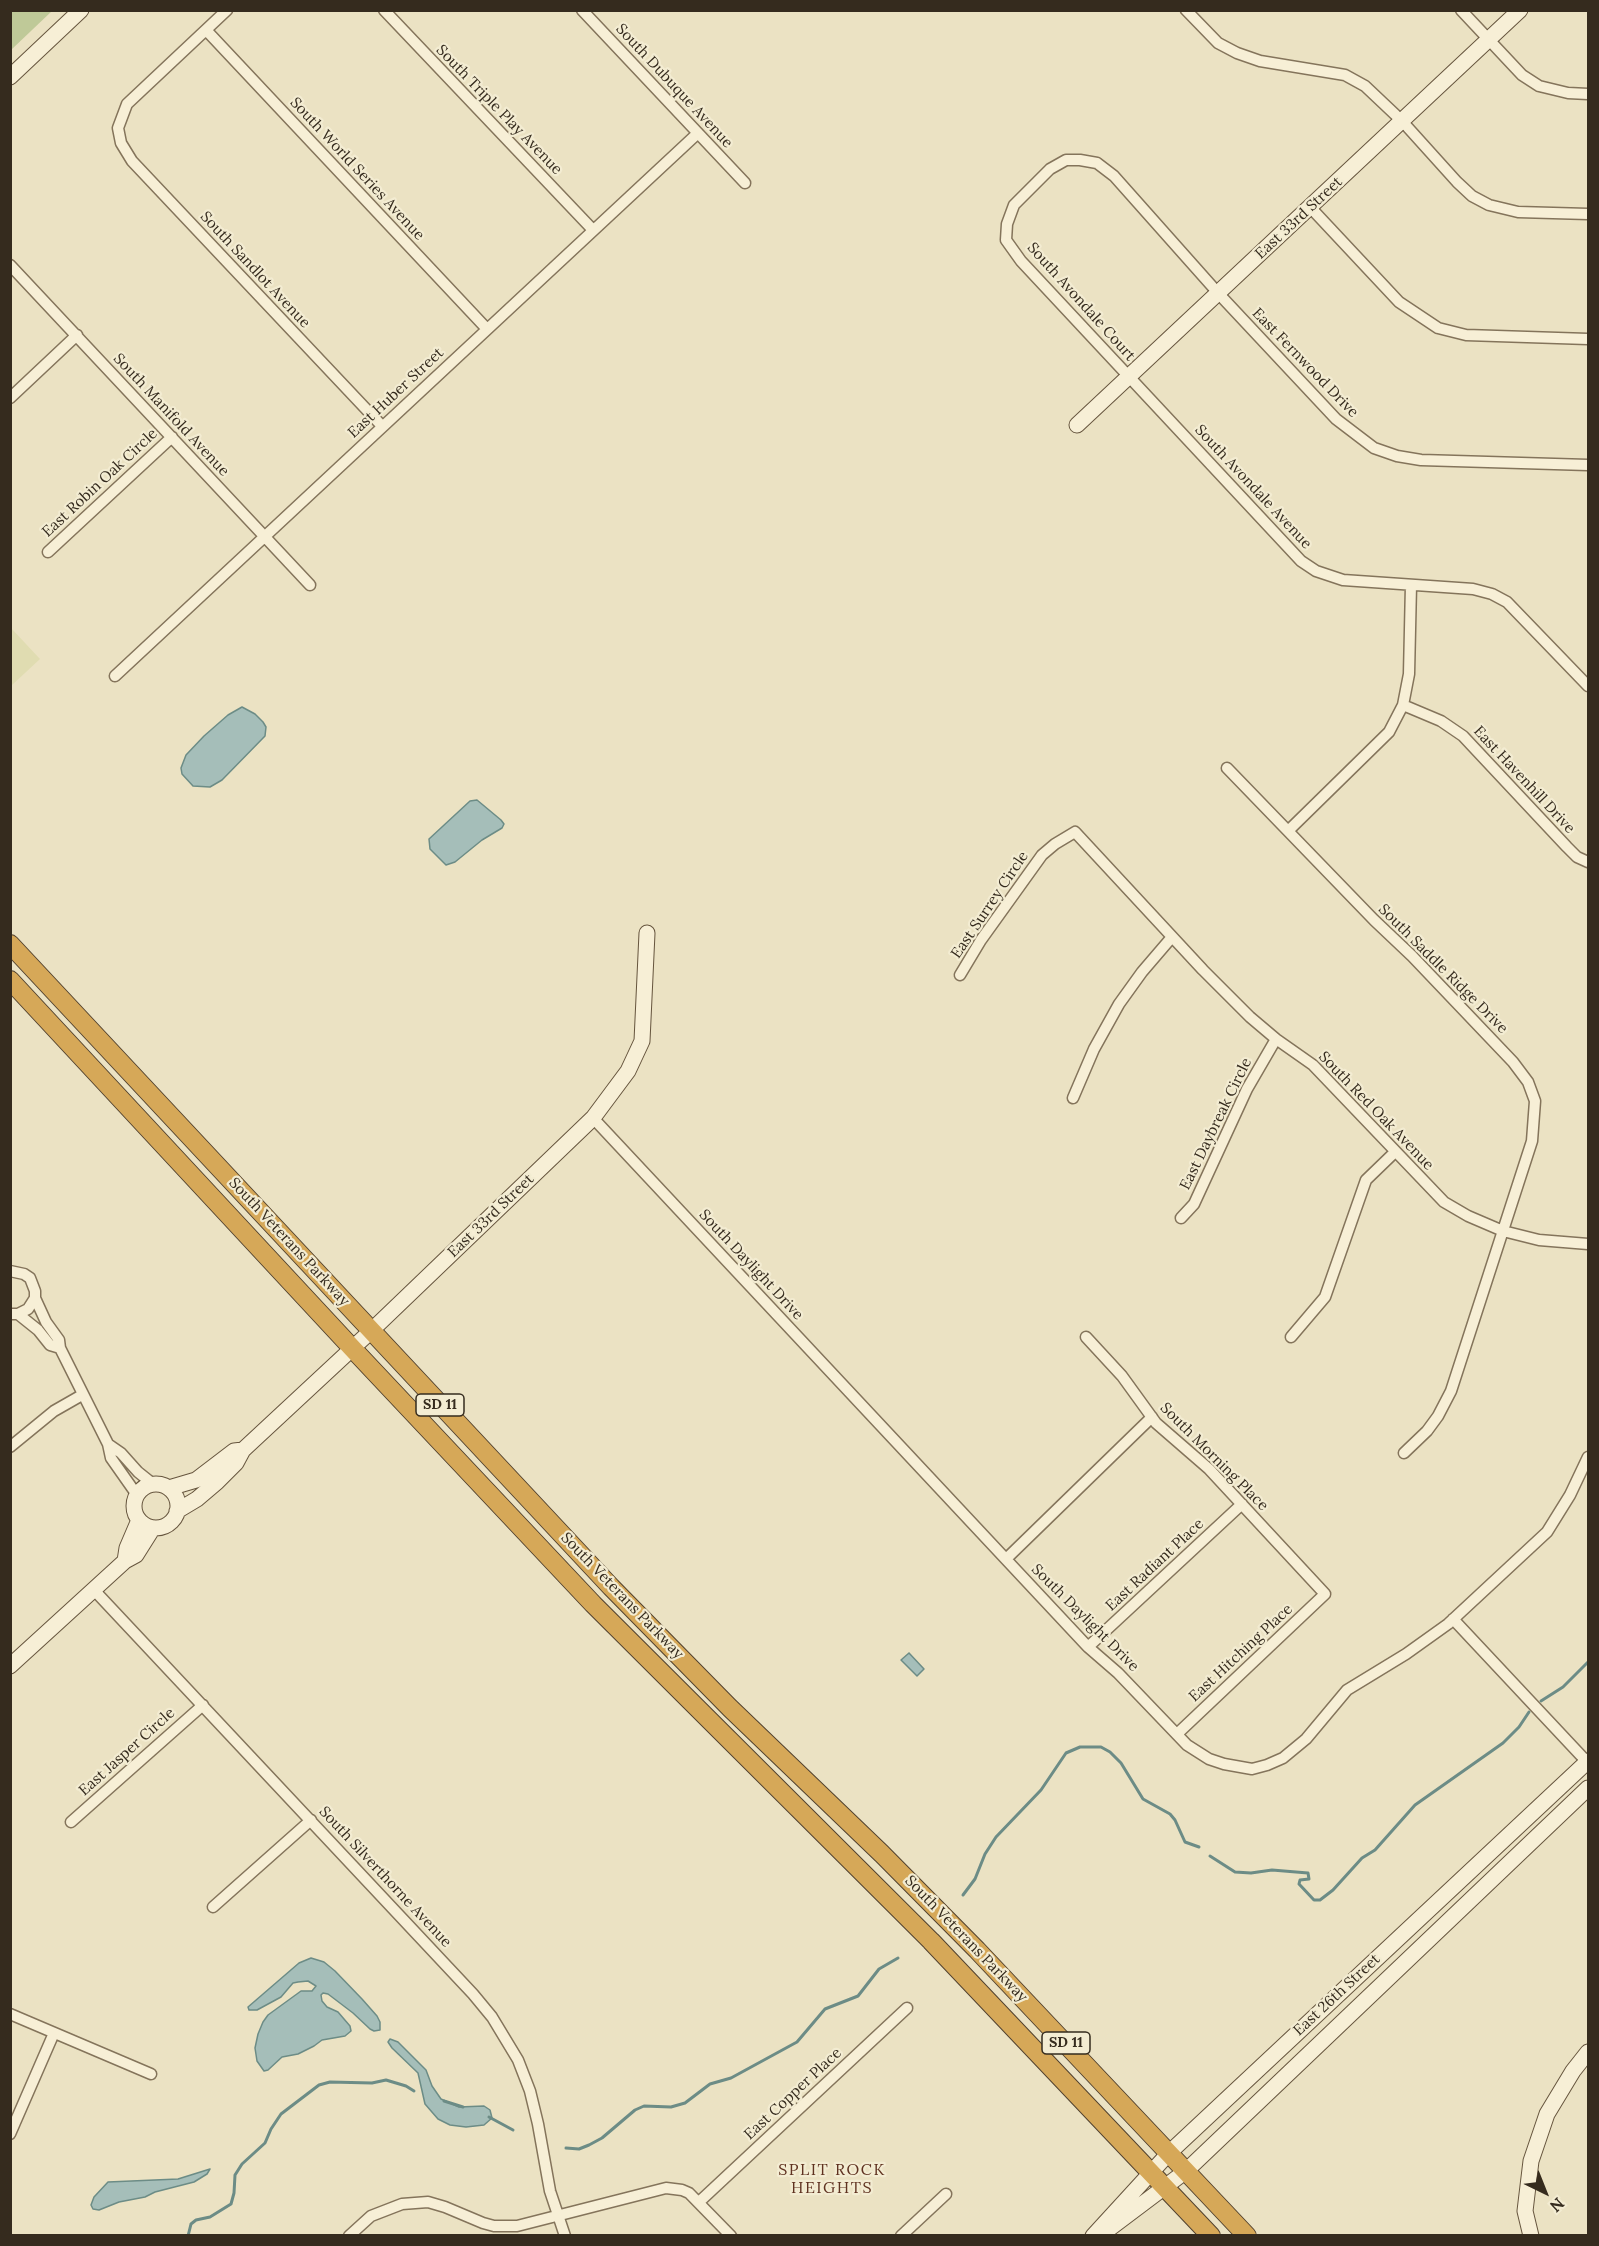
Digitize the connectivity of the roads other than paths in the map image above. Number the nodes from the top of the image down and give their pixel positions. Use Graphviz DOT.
graph roads {
  1 [pos="81,10"];
  2 [pos="227,10"];
  3 [pos="384,10"];
  4 [pos="582,10"];
  5 [pos="1461,10"];
  6 [pos="1520,10"];
  7 [pos="1192,13"];
  8 [pos="206,30"];
  9 [pos="1488,40"];
  10 [pos="10,77"];
  11 [pos="1588,94"];
  12 [pos="1402,121"];
  13 [pos="698,133"];
  14 [pos="745,183"];
  15 [pos="1310,207"];
  16 [pos="1588,214"];
  17 [pos="593,230"];
  18 [pos="10,265"];
  19 [pos="1218,293"];
  20 [pos="487,328"];
  21 [pos="77,335"];
  22 [pos="1588,339"];
  23 [pos="1128,376"];
  24 [pos="10,398"];
  25 [pos="382,426"];
  26 [pos="1077,426"];
  27 [pos="171,437"];
  28 [pos="1588,465"];
  29 [pos="265,536"];
  30 [pos="48,552"];
  31 [pos="310,585"];
  32 [pos="1411,585"];
  33 [pos="115,676"];
  34 [pos="1588,686"];
  35 [pos="1403,705"];
  36 [pos="1227,768"];
  37 [pos="1288,831"];
  38 [pos="1076,832"];
  39 [pos="1588,862"];
  40 [pos="647,933"];
  41 [pos="1172,936"];
  42 [pos="10,944"];
  43 [pos="960,975"];
  44 [pos="10,980"];
  45 [pos="1276,1039"];
  46 [pos="1073,1098"];
  47 [pos="593,1118"];
  48 [pos="1395,1152"];
  49 [pos="1181,1218"];
  50 [pos="1502,1230"];
  51 [pos="1588,1244"];
  52 [pos="10,1271"];
  53 [pos="35,1298"];
  54 [pos="14,1314"];
  55 [pos="371,1331"];
  56 [pos="1086,1337"];
  57 [pos="1291,1337"];
  58 [pos="60,1348"];
  59 [pos="352,1348"];
  60 [pos="82,1395"];
  61 [pos="1152,1417"];
  62 [pos="108,1444"];
  63 [pos="10,1447"];
  64 [pos="243,1450"];
  65 [pos="1404,1453"];
  66 [pos="1588,1457"];
  67 [pos="153,1484"];
  68 [pos="169,1488"];
  69 [pos="137,1495"];
  70 [pos="1242,1504"];
  71 [pos="177,1511"];
  72 [pos="139,1520"];
  73 [pos="153,1528"];
  74 [pos="1006,1559"];
  75 [pos="125,1562"];
  76 [pos="94,1590"];
  77 [pos="1325,1594"];
  78 [pos="1453,1619"];
  79 [pos="1088,1647"];
  80 [pos="10,1666"];
  81 [pos="203,1705"];
  82 [pos="1177,1734"];
  83 [pos="1588,1763"];
  84 [pos="1588,1788"];
  85 [pos="311,1820"];
  86 [pos="71,1822"];
  87 [pos="213,1907"];
  88 [pos="907,2008"];
  89 [pos="10,2014"];
  90 [pos="54,2033"];
  91 [pos="1588,2052"];
  92 [pos="151,2074"];
  93 [pos="10,2134"];
  94 [pos="1169,2153"];
  95 [pos="1186,2171"];
  96 [pos="1152,2172"];
  97 [pos="1165,2187"];
  98 [pos="946,2194"];
  99 [pos="699,2202"];
  100 [pos="557,2216"];
  101 [pos="350,2235"];
  102 [pos="565,2235"];
  103 [pos="731,2235"];
  104 [pos="901,2235"];
  105 [pos="1092,2235"];
  106 [pos="1100,2235"];
  107 [pos="1211,2235"];
  108 [pos="1247,2235"];
  109 [pos="1531,2235"];
  1 -- 10 [label="street"];
  2 -- 8 [label="street"];
  3 -- 17 [label="street, South Triple Play Avenue"];
  4 -- 13 [label="street, South Dubuque Avenue"];
  5 -- 9 [label="street"];
  6 -- 9 [label="street, East 33rd Street"];
  7 -- 12 [label="street"];
  8 -- 20 [label="street, South World Series Avenue"];
  8 -- 25 [label="street, South Sandlot Avenue"];
  9 -- 11 [label="street"];
  9 -- 12 [label="street, East 33rd Street"];
  12 -- 15 [label="street, East 33rd Street"];
  12 -- 16 [label="street"];
  13 -- 14 [label="street, South Dubuque Avenue"];
  13 -- 17 [label="street, East Huber Street"];
  15 -- 19 [label="street, East 33rd Street"];
  15 -- 22 [label="street"];
  17 -- 20 [label="street, East Huber Street"];
  18 -- 21 [label="street, South Manifold Avenue"];
  19 -- 23 [label="street, East 33rd Street"];
  19 -- 23 [label="street, South Avondale Court"];
  19 -- 28 [label="street, East Fernwood Drive"];
  20 -- 25 [label="street, East Huber Street"];
  21 -- 24 [label="street"];
  21 -- 27 [label="street, South Manifold Avenue"];
  23 -- 26 [label="street, East 33rd Street"];
  23 -- 32 [label="street, South Avondale Avenue"];
  25 -- 29 [label="street, East Huber Street"];
  27 -- 29 [label="street, South Manifold Avenue"];
  27 -- 30 [label="street, East Robin Oak Circle"];
  29 -- 31 [label="street, South Manifold Avenue"];
  29 -- 33 [label="street, East Huber Street"];
  32 -- 34 [label="street, South Avondale Avenue"];
  32 -- 35 [label="street"];
  35 -- 37 [label="street"];
  35 -- 39 [label="street, East Havenhill Drive"];
  36 -- 37 [label="street, South Saddle Ridge Drive"];
  37 -- 50 [label="street, South Saddle Ridge Drive"];
  38 -- 41 [label="street, South Red Oak Avenue"];
  38 -- 43 [label="street, East Surrey Circle"];
  40 -- 47 [label="street, East 33rd Street"];
  41 -- 45 [label="street, South Red Oak Avenue"];
  41 -- 46 [label="street"];
  42 -- 55 [label="highway, South Veterans Parkway / SD 11"];
  44 -- 59 [label="highway, South Veterans Parkway / SD 11"];
  45 -- 48 [label="street, South Red Oak Avenue"];
  45 -- 49 [label="street, East Daybreak Circle"];
  47 -- 55 [label="street, East 33rd Street"];
  47 -- 74 [label="street, South Daylight Drive"];
  48 -- 50 [label="street, South Red Oak Avenue"];
  48 -- 57 [label="street"];
  50 -- 51 [label="street, South Red Oak Avenue"];
  50 -- 65 [label="street, South Saddle Ridge Drive"];
  52 -- 53 [label="street"];
  53 -- 54 [label="street"];
  53 -- 58 [label="street"];
  54 -- 58 [label="street"];
  55 -- 59 [label="street, East 33rd Street"];
  55 -- 94 [label="highway, South Veterans Parkway / SD 11"];
  56 -- 61 [label="street, South Morning Place"];
  58 -- 60 [label="street"];
  59 -- 64 [label="street, East 33rd Street"];
  59 -- 96 [label="highway, South Veterans Parkway / SD 11"];
  60 -- 62 [label="street"];
  60 -- 63 [label="street"];
  61 -- 70 [label="street, South Morning Place"];
  61 -- 74 [label="street"];
  62 -- 67 [label="street"];
  62 -- 69 [label="street"];
  64 -- 68 [label="street, East 33rd Street"];
  64 -- 71 [label="street, East 33rd Street"];
  66 -- 78 [label="street, South Daylight Drive"];
  67 -- 68 [label="street"];
  67 -- 69 [label="street"];
  68 -- 71 [label="street"];
  69 -- 72 [label="street"];
  70 -- 77 [label="street, South Morning Place"];
  70 -- 79 [label="street, East Radiant Place"];
  71 -- 73 [label="street, East 33rd Street"];
  72 -- 73 [label="street"];
  72 -- 75 [label="street"];
  73 -- 75 [label="street, East 33rd Street"];
  74 -- 79 [label="street, South Daylight Drive"];
  75 -- 76 [label="street, East 33rd Street"];
  76 -- 80 [label="street, East 33rd Street"];
  76 -- 81 [label="street, South Silverthorne Avenue"];
  77 -- 82 [label="street, East Hitching Place"];
  78 -- 82 [label="street, South Daylight Drive"];
  78 -- 83 [label="street"];
  79 -- 82 [label="street, South Daylight Drive"];
  81 -- 85 [label="street, South Silverthorne Avenue"];
  81 -- 86 [label="street, East Jasper Circle"];
  83 -- 94 [label="street, East 26th Street"];
  84 -- 95 [label="street, East 26th Street"];
  85 -- 87 [label="street"];
  85 -- 100 [label="street, South Silverthorne Avenue"];
  88 -- 99 [label="street, East Copper Place"];
  89 -- 90 [label="street"];
  90 -- 92 [label="street"];
  90 -- 93 [label="street"];
  91 -- 109 [label="street"];
  94 -- 95 [label="highway, South Veterans Parkway / SD 11"];
  94 -- 96 [label="street, East 26th Street"];
  95 -- 97 [label="street, East 26th Street"];
  95 -- 108 [label="highway, South Veterans Parkway / SD 11"];
  96 -- 97 [label="highway, South Veterans Parkway / SD 11"];
  96 -- 105 [label="street, East 26th Street"];
  97 -- 106 [label="street, East 26th Street"];
  97 -- 107 [label="highway, South Veterans Parkway / SD 11"];
  98 -- 104 [label="street"];
  99 -- 100 [label="street"];
  99 -- 103 [label="street"];
  100 -- 101 [label="street"];
  100 -- 102 [label="street, South Silverthorne Avenue"];
}
